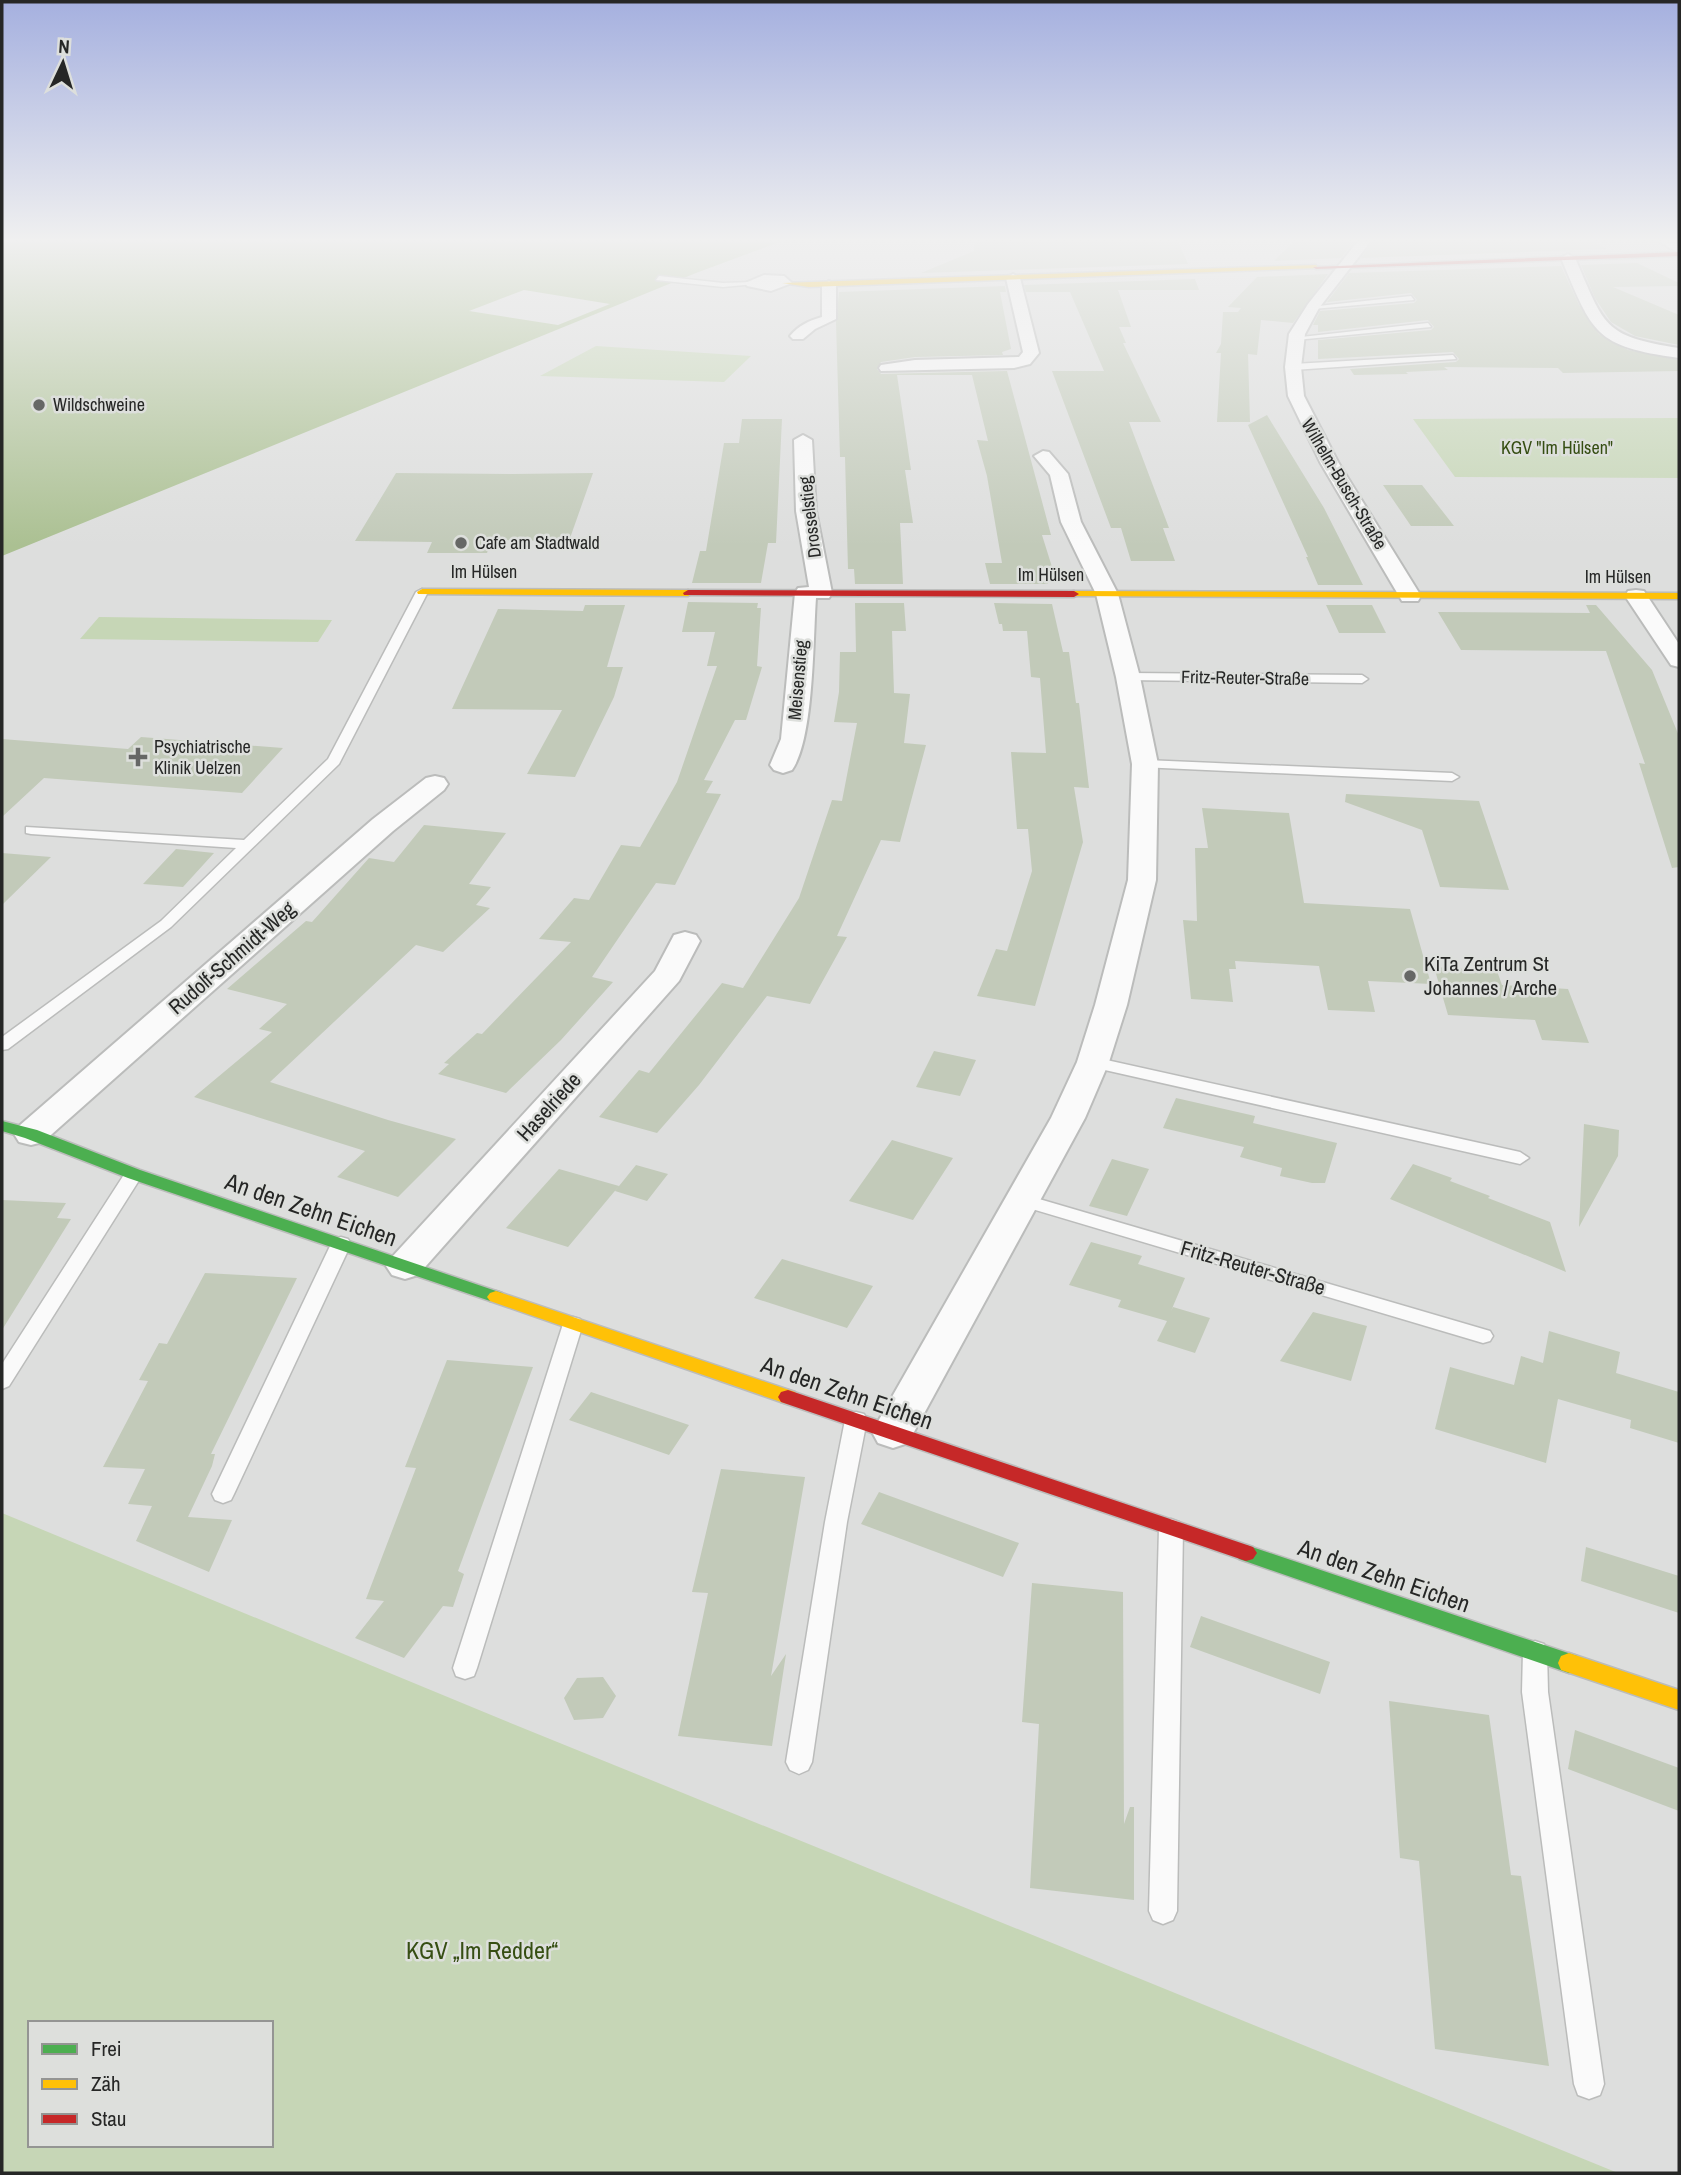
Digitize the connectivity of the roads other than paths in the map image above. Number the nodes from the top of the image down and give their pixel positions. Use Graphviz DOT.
graph roads {
  1 [pos="1028,342"];
  2 [pos="1296,342"];
  3 [pos="1618,342"];
  4 [pos="1679,352"];
  5 [pos="1453,357"];
  6 [pos="1293,367"];
  7 [pos="887,368"];
  8 [pos="803,440"];
  9 [pos="1043,456"];
  10 [pos="422,592"];
  11 [pos="813,593"];
  12 [pos="1107,594"];
  13 [pos="1410,596"];
  14 [pos="1636,596"];
  15 [pos="1679,596"];
  16 [pos="1679,660"];
  17 [pos="1128,677"];
  18 [pos="1362,679"];
  19 [pos="1145,764"];
  20 [pos="783,765"];
  21 [pos="1452,777"];
  22 [pos="435,784"];
  23 [pos="32,830"];
  24 [pos="248,845"];
  25 [pos="685,941"];
  26 [pos="2,1045"];
  27 [pos="1093,1062"];
  28 [pos="2,1126"];
  29 [pos="31,1134"];
  30 [pos="1520,1158"];
  31 [pos="134,1174"];
  32 [pos="1022,1200"];
  33 [pos="341,1244"];
  34 [pos="404,1266"];
  35 [pos="573,1324"];
  36 [pos="1483,1336"];
  37 [pos="2,1381"];
  38 [pos="856,1420"];
  39 [pos="892,1432"];
  40 [pos="222,1494"];
  41 [pos="1171,1528"];
  42 [pos="1535,1651"];
  43 [pos="465,1668"];
  44 [pos="1679,1700"];
  45 [pos="799,1762"];
  46 [pos="1163,1911"];
  47 [pos="1589,2084"];
  1 -- 7 [label="street"];
  2 -- 6 [label="street, Wilhelm-Busch-Straße"];
  3 -- 4 [label="street"];
  5 -- 6 [label="lane"];
  6 -- 13 [label="street, Wilhelm-Busch-Straße"];
  8 -- 11 [label="street, Drosselstieg"];
  9 -- 12 [label="street"];
  10 -- 11 [label="street, Im Hülsen"];
  10 -- 24 [label="lane"];
  11 -- 12 [label="street, Im Hülsen"];
  11 -- 20 [label="street, Meisenstieg"];
  12 -- 13 [label="street, Im Hülsen"];
  12 -- 17 [label="street"];
  13 -- 14 [label="street, Im Hülsen"];
  14 -- 15 [label="street, Im Hülsen"];
  14 -- 16 [label="street"];
  17 -- 18 [label="lane, Fritz-Reuter-Straße"];
  17 -- 19 [label="street"];
  19 -- 21 [label="lane"];
  19 -- 27 [label="street"];
  22 -- 29 [label="street, Rudolf-Schmidt-Weg"];
  23 -- 24 [label="lane"];
  24 -- 26 [label="lane"];
  25 -- 34 [label="street, Haselriede"];
  27 -- 30 [label="lane"];
  27 -- 32 [label="street"];
  28 -- 29 [label="street, An den Zehn Eichen"];
  29 -- 31 [label="street, An den Zehn Eichen"];
  31 -- 33 [label="street, An den Zehn Eichen"];
  31 -- 37 [label="lane"];
  32 -- 36 [label="lane, Fritz-Reuter-Straße"];
  32 -- 39 [label="street"];
  33 -- 34 [label="street, An den Zehn Eichen"];
  33 -- 40 [label="lane"];
  34 -- 35 [label="street, An den Zehn Eichen"];
  35 -- 38 [label="street, An den Zehn Eichen"];
  35 -- 43 [label="lane"];
  38 -- 39 [label="street, An den Zehn Eichen"];
  38 -- 45 [label="lane"];
  39 -- 41 [label="street, An den Zehn Eichen"];
  41 -- 42 [label="street, An den Zehn Eichen"];
  41 -- 46 [label="lane"];
  42 -- 44 [label="street, An den Zehn Eichen"];
  42 -- 47 [label="lane"];
}
